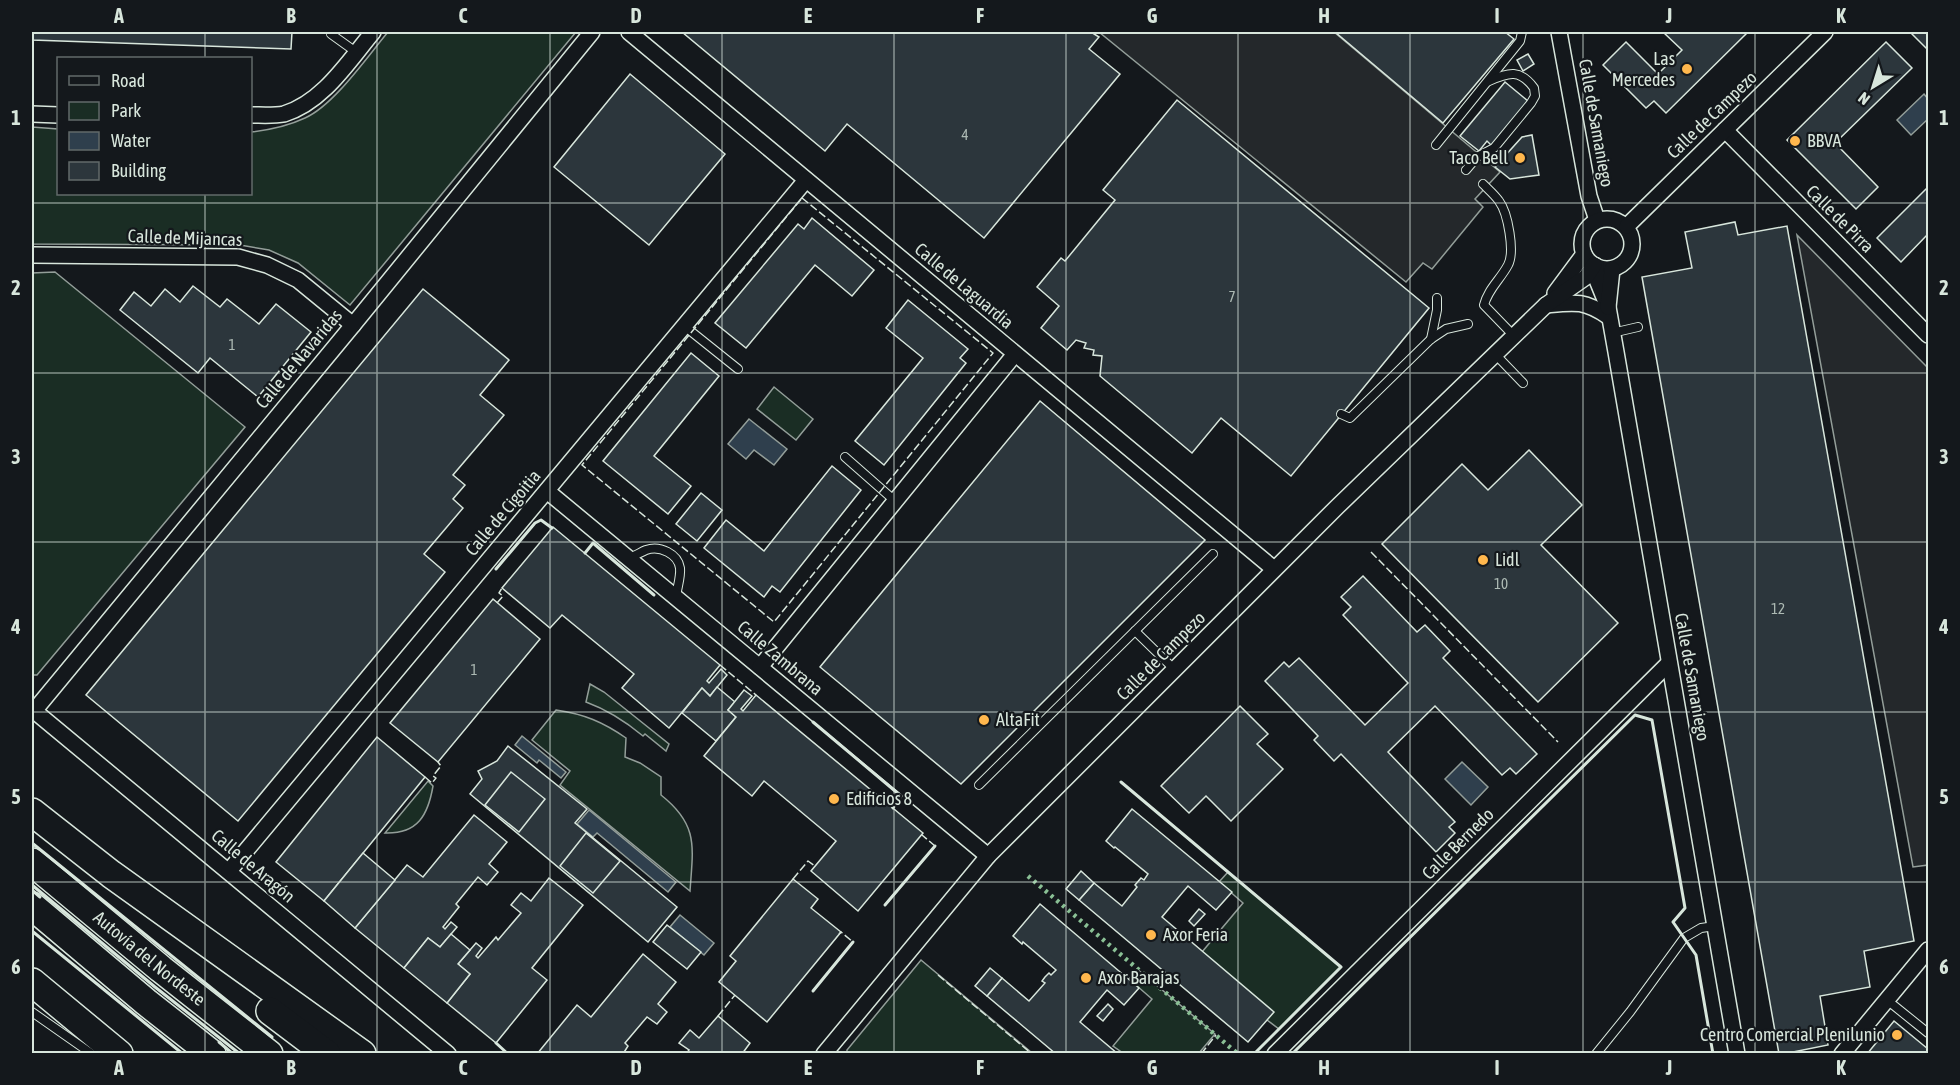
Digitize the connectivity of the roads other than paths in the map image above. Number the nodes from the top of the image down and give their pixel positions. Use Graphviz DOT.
graph roads {
  1 [pos="373,32"];
  2 [pos="592,32"];
  3 [pos="629,32"];
  4 [pos="1522,32"];
  5 [pos="1559,32"];
  6 [pos="1825,32"];
  7 [pos="331,34"];
  8 [pos="356,52"];
  9 [pos="1489,81"];
  10 [pos="32,114"];
  11 [pos="57,115"];
  12 [pos="252,115"];
  13 [pos="1725,130"];
  14 [pos="1436,144"];
  15 [pos="1466,170"];
  16 [pos="806,180"];
  17 [pos="1482,184"];
  18 [pos="1597,220"];
  19 [pos="1627,226"];
  20 [pos="32,255"];
  21 [pos="1591,262"];
  22 [pos="1612,269"];
  23 [pos="1437,298"];
  24 [pos="1546,305"];
  25 [pos="1610,319"];
  26 [pos="1468,324"];
  27 [pos="353,325"];
  28 [pos="683,325"];
  29 [pos="1638,327"];
  30 [pos="1929,335"];
  31 [pos="1514,336"];
  32 [pos="1431,339"];
  33 [pos="1015,354"];
  34 [pos="1496,355"];
  35 [pos="738,369"];
  36 [pos="1523,383"];
  37 [pos="1341,414"];
  38 [pos="845,457"];
  39 [pos="547,490"];
  40 [pos="895,501"];
  41 [pos="1213,554"];
  42 [pos="629,558"];
  43 [pos="1274,569"];
  44 [pos="676,597"];
  45 [pos="1136,631"];
  46 [pos="1669,663"];
  47 [pos="760,667"];
  48 [pos="1175,670"];
  49 [pos="33,710"];
  50 [pos="979,785"];
  51 [pos="32,812"];
  52 [pos="32,822"];
  53 [pos="988,856"];
  54 [pos="32,862"];
  55 [pos="229,871"];
  56 [pos="32,906"];
  57 [pos="1715,926"];
  58 [pos="1927,955"];
  59 [pos="32,982"];
  60 [pos="1887,1000"];
  61 [pos="32,1012"];
  62 [pos="1929,1033"];
  63 [pos="92,1053"];
  64 [pos="119,1053"];
  65 [pos="212,1053"];
  66 [pos="268,1053"];
  67 [pos="327,1053"];
  68 [pos="362,1053"];
  69 [pos="448,1053"];
  70 [pos="824,1053"];
  71 [pos="1275,1053"];
  72 [pos="1596,1053"];
  73 [pos="1737,1053"];
  74 [pos="1842,1053"];
  1 -- 8 [label="street"];
  2 -- 27 [label="street, Calle de Navaridas"];
  3 -- 16 [label="street, Calle de Laguardia"];
  4 -- 9 [label="lane"];
  5 -- 18 [label="street, Calle de Samaniego"];
  6 -- 13 [label="street, Calle de Campezo"];
  7 -- 8 [label="lane"];
  8 -- 12 [label="street"];
  9 -- 14 [label="lane"];
  9 -- 15 [label="lane"];
  10 -- 11 [label="street"];
  13 -- 19 [label="street, Calle de Campezo"];
  13 -- 30 [label="street, Calle de Pirra"];
  16 -- 28 [label="street, Calle de Cigoitia"];
  16 -- 33 [label="street, Calle de Laguardia"];
  17 -- 31 [label="lane"];
  18 -- 19 [label="street"];
  18 -- 21 [label="street"];
  19 -- 22 [label="street"];
  20 -- 27 [label="street, Calle de Mijancas"];
  21 -- 22 [label="street"];
  21 -- 24 [label="street, Calle de Campezo"];
  21 -- 25 [label="street, Calle de Samaniego"];
  22 -- 25 [label="street, Calle de Samaniego"];
  23 -- 32 [label="lane"];
  24 -- 25 [label="street"];
  24 -- 31 [label="street, Calle de Campezo"];
  25 -- 29 [label="lane"];
  25 -- 46 [label="street, Calle de Samaniego"];
  26 -- 32 [label="lane"];
  27 -- 49 [label="street, Calle de Navaridas"];
  28 -- 35 [label="lane"];
  28 -- 39 [label="street, Calle de Cigoitia"];
  31 -- 34 [label="street, Calle de Campezo"];
  32 -- 37 [label="lane"];
  33 -- 40 [label="street"];
  33 -- 43 [label="street, Calle de Laguardia"];
  34 -- 36 [label="lane"];
  34 -- 43 [label="street, Calle de Campezo"];
  38 -- 40 [label="lane"];
  39 -- 42 [label="street, Calle Zambrana"];
  39 -- 55 [label="street, Calle de Cigoitia"];
  40 -- 47 [label="street"];
  41 -- 45 [label="lane"];
  42 -- 44 [label="street, Calle Zambrana"];
  42 -- 44 [label="lane"];
  43 -- 48 [label="street, Calle de Campezo"];
  44 -- 47 [label="street, Calle Zambrana"];
  45 -- 48 [label="lane"];
  45 -- 50 [label="lane"];
  46 -- 57 [label="street, Calle de Samaniego"];
  46 -- 71 [label="street, Calle Bernedo"];
  47 -- 53 [label="street, Calle Zambrana"];
  48 -- 53 [label="street, Calle de Campezo"];
  49 -- 55 [label="street, Calle de Aragón"];
  51 -- 68 [label="highway"];
  52 -- 67 [label="highway"];
  53 -- 70 [label="street, Calle de Campezo"];
  54 -- 66 [label="highway, Autovía del Nordeste"];
  55 -- 69 [label="street, Calle de Aragón"];
  56 -- 65 [label="highway, Autovía del Nordeste"];
  57 -- 72 [label="lane"];
  57 -- 73 [label="street, Calle de Samaniego"];
  58 -- 60 [label="street"];
  59 -- 64 [label="highway"];
  60 -- 62 [label="lane"];
  60 -- 74 [label="street"];
  61 -- 63 [label="lane"];
}
